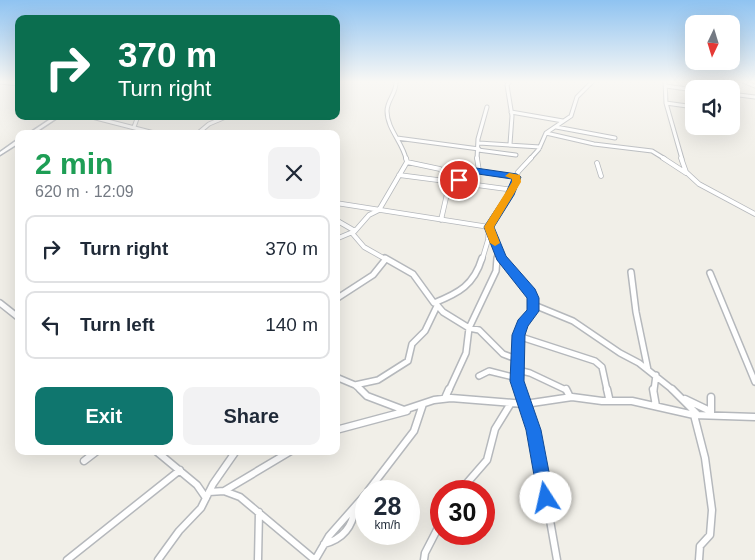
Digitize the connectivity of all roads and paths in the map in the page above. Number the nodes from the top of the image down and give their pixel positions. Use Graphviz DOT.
graph roads {
  1 [pos="389,107"];
  2 [pos="487,107"];
  3 [pos="510,107"];
  4 [pos="574,107"];
  5 [pos="667,107"];
  6 [pos="511,112"];
  7 [pos="52,120"];
  8 [pos="105,120"];
  9 [pos="137,120"];
  10 [pos="218,120"];
  11 [pos="564,121"];
  12 [pos="134,127"];
  13 [pos="556,127"];
  14 [pos="36,130"];
  15 [pos="144,130"];
  16 [pos="202,130"];
  17 [pos="546,133"];
  18 [pos="397,138"];
  19 [pos="615,138"];
  20 [pos="479,143"];
  21 [pos="15,144"];
  22 [pos="510,144"];
  23 [pos="540,146"];
  24 [pos="478,150"];
  25 [pos="0,154"];
  26 [pos="516,155"];
  27 [pos="407,162"];
  28 [pos="597,163"];
  29 [pos="479,171"];
  30 [pos="688,174"];
  31 [pos="399,175"];
  32 [pos="600,176"];
  33 [pos="517,177"];
  34 [pos="454,182"];
  35 [pos="513,190"];
  36 [pos="340,204"];
  37 [pos="379,210"];
  38 [pos="755,214"];
  39 [pos="441,220"];
  40 [pos="340,222"];
  41 [pos="489,227"];
  42 [pos="355,231"];
  43 [pos="340,237"];
  44 [pos="497,251"];
  45 [pos="384,260"];
  46 [pos="631,272"];
  47 [pos="710,273"];
  48 [pos="340,296"];
  49 [pos="0,303"];
  50 [pos="436,304"];
  51 [pos="534,305"];
  52 [pos="15,315"];
  53 [pos="469,328"];
  54 [pos="518,336"];
  55 [pos="519,360"];
  56 [pos="518,370"];
  57 [pos="648,370"];
  58 [pos="656,375"];
  59 [pos="479,376"];
  60 [pos="517,378"];
  61 [pos="340,379"];
  62 [pos="755,382"];
  63 [pos="355,385"];
  64 [pos="678,395"];
  65 [pos="570,397"];
  66 [pos="711,397"];
  67 [pos="445,398"];
  68 [pos="610,398"];
  69 [pos="511,403"];
  70 [pos="423,404"];
  71 [pos="525,404"];
  72 [pos="656,406"];
  73 [pos="409,410"];
  74 [pos="711,413"];
  75 [pos="696,415"];
  76 [pos="755,417"];
  77 [pos="340,429"];
  78 [pos="92,455"];
  79 [pos="161,455"];
  80 [pos="233,455"];
  81 [pos="284,455"];
  82 [pos="84,462"];
  83 [pos="180,470"];
  84 [pos="377,480"];
  85 [pos="470,480"];
  86 [pos="224,491"];
  87 [pos="208,495"];
  88 [pos="355,507"];
  89 [pos="259,512"];
  90 [pos="430,543"];
  91 [pos="67,560"];
  92 [pos="158,560"];
  93 [pos="258,560"];
  94 [pos="315,560"];
  95 [pos="424,560"];
  96 [pos="557,560"];
  97 [pos="699,560"];
  1 -- 18 [label="street"];
  2 -- 20 [label="street"];
  3 -- 6 [label="street"];
  4 -- 11 [label="street"];
  5 -- 30 [label="street"];
  6 -- 11 [label="street"];
  6 -- 22 [label="street"];
  7 -- 14 [label="street"];
  8 -- 12 [label="street"];
  9 -- 12 [label="street"];
  10 -- 16 [label="street"];
  11 -- 13 [label="street"];
  12 -- 15 [label="street"];
  13 -- 17 [label="street"];
  13 -- 19 [label="street"];
  17 -- 23 [label="street"];
  17 -- 30 [label="street"];
  18 -- 24 [label="street"];
  18 -- 27 [label="street"];
  20 -- 22 [label="street"];
  20 -- 24 [label="street"];
  21 -- 25 [label="street"];
  22 -- 23 [label="street"];
  23 -- 33 [label="street"];
  24 -- 26 [label="street"];
  24 -- 29 [label="street"];
  27 -- 29 [label="street"];
  27 -- 31 [label="street"];
  28 -- 32 [label="street"];
  29 -- 33 [label="street"];
  30 -- 38 [label="street"];
  31 -- 34 [label="street"];
  31 -- 37 [label="street"];
  33 -- 35 [label="street"];
  34 -- 35 [label="street"];
  34 -- 39 [label="street"];
  35 -- 41 [label="street"];
  36 -- 37 [label="street"];
  37 -- 39 [label="street"];
  37 -- 42 [label="street"];
  39 -- 41 [label="street"];
  40 -- 42 [label="street"];
  41 -- 44 [label="street"];
  41 -- 50 [label="street"];
  42 -- 43 [label="street"];
  42 -- 45 [label="street"];
  44 -- 51 [label="street"];
  44 -- 53 [label="street"];
  45 -- 48 [label="street"];
  45 -- 50 [label="street"];
  46 -- 57 [label="street"];
  47 -- 62 [label="street"];
  49 -- 52 [label="street"];
  50 -- 53 [label="street"];
  50 -- 63 [label="street"];
  51 -- 54 [label="street"];
  51 -- 57 [label="street"];
  53 -- 55 [label="street"];
  53 -- 67 [label="street"];
  54 -- 55 [label="street"];
  54 -- 68 [label="street"];
  55 -- 56 [label="street"];
  56 -- 60 [label="street"];
  56 -- 65 [label="street"];
  57 -- 58 [label="street"];
  58 -- 64 [label="street"];
  58 -- 72 [label="street"];
  59 -- 60 [label="street"];
  60 -- 71 [label="street"];
  61 -- 63 [label="street"];
  63 -- 73 [label="street"];
  64 -- 74 [label="street"];
  64 -- 75 [label="street"];
  65 -- 71 [label="street"];
  65 -- 72 [label="street"];
  66 -- 74 [label="street"];
  67 -- 69 [label="street"];
  67 -- 70 [label="street"];
  69 -- 71 [label="street"];
  69 -- 85 [label="street"];
  70 -- 73 [label="street"];
  70 -- 84 [label="street"];
  71 -- 96 [label="street"];
  72 -- 75 [label="street"];
  73 -- 77 [label="street"];
  74 -- 75 [label="street"];
  74 -- 76 [label="street"];
  75 -- 97 [label="street"];
  78 -- 82 [label="street"];
  79 -- 83 [label="street"];
  80 -- 87 [label="street"];
  81 -- 86 [label="street"];
  83 -- 87 [label="street"];
  83 -- 91 [label="street"];
  86 -- 87 [label="street"];
  86 -- 89 [label="street"];
  87 -- 92 [label="street"];
  88 -- 94 [label="street"];
  89 -- 93 [label="street"];
  89 -- 94 [label="street"];
  90 -- 95 [label="street"];
}
